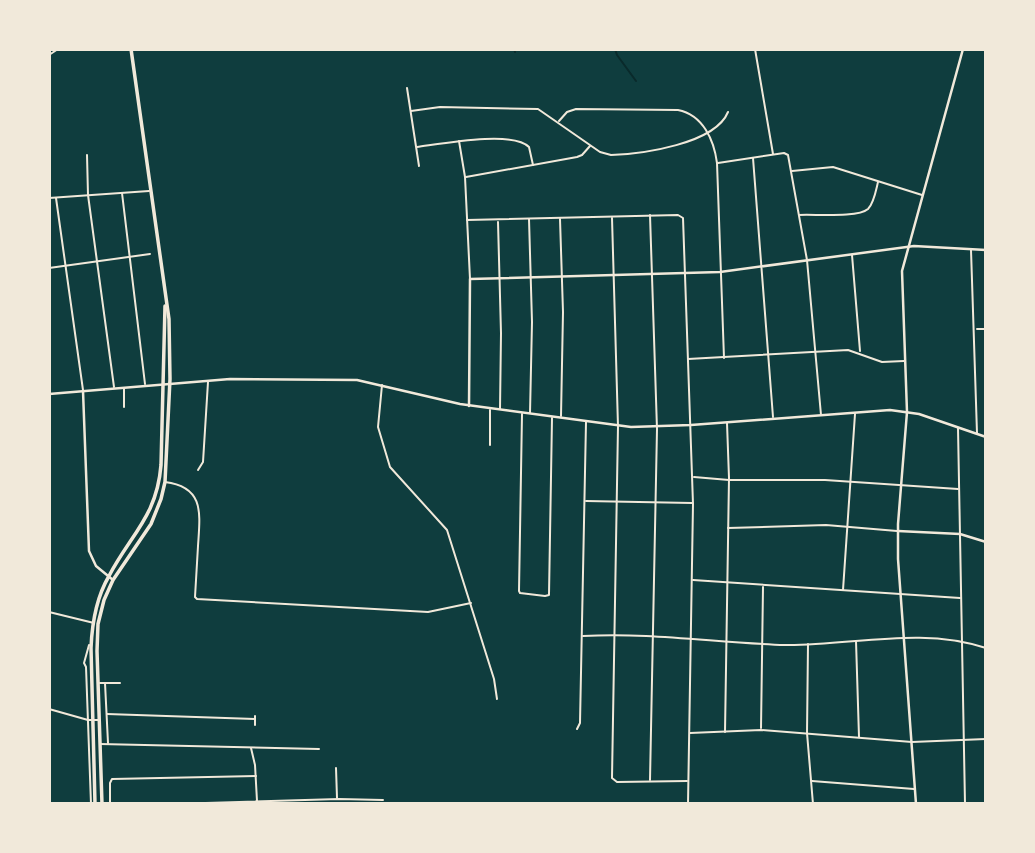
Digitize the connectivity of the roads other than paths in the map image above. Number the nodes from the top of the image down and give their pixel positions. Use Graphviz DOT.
graph roads {
  1 [pos="58,49"];
  2 [pos="131,49"];
  3 [pos="755,49"];
  4 [pos="963,49"];
  5 [pos="49,55"];
  6 [pos="407,88"];
  7 [pos="411,111"];
  8 [pos="728,112"];
  9 [pos="559,121"];
  10 [pos="707,131"];
  11 [pos="459,141"];
  12 [pos="590,145"];
  13 [pos="417,147"];
  14 [pos="86,155"];
  15 [pos="773,155"];
  16 [pos="753,158"];
  17 [pos="717,163"];
  18 [pos="533,165"];
  19 [pos="419,166"];
  20 [pos="792,172"];
  21 [pos="465,177"];
  22 [pos="878,181"];
  23 [pos="150,190"];
  24 [pos="122,193"];
  25 [pos="88,195"];
  26 [pos="923,195"];
  27 [pos="49,198"];
  28 [pos="56,198"];
  29 [pos="650,215"];
  30 [pos="799,215"];
  31 [pos="612,216"];
  32 [pos="560,218"];
  33 [pos="529,219"];
  34 [pos="467,220"];
  35 [pos="498,220"];
  36 [pos="908,246"];
  37 [pos="971,249"];
  38 [pos="986,250"];
  39 [pos="150,254"];
  40 [pos="852,254"];
  41 [pos="129,258"];
  42 [pos="807,260"];
  43 [pos="97,262"];
  44 [pos="65,266"];
  45 [pos="763,266"];
  46 [pos="49,268"];
  47 [pos="720,272"];
  48 [pos="684,273"];
  49 [pos="653,274"];
  50 [pos="614,275"];
  51 [pos="562,276"];
  52 [pos="531,277"];
  53 [pos="500,278"];
  54 [pos="470,279"];
  55 [pos="165,304"];
  56 [pos="974,329"];
  57 [pos="986,329"];
  58 [pos="815,352"];
  59 [pos="860,353"];
  60 [pos="769,356"];
  61 [pos="724,358"];
  62 [pos="687,359"];
  63 [pos="905,361"];
  64 [pos="208,381"];
  65 [pos="170,383"];
  66 [pos="164,384"];
  67 [pos="382,385"];
  68 [pos="146,386"];
  69 [pos="124,387"];
  70 [pos="114,388"];
  71 [pos="83,391"];
  72 [pos="49,393"];
  73 [pos="469,406"];
  74 [pos="124,407"];
  75 [pos="490,408"];
  76 [pos="500,410"];
  77 [pos="855,412"];
  78 [pos="907,412"];
  79 [pos="522,413"];
  80 [pos="530,414"];
  81 [pos="821,415"];
  82 [pos="552,416"];
  83 [pos="561,417"];
  84 [pos="773,418"];
  85 [pos="586,421"];
  86 [pos="727,422"];
  87 [pos="689,425"];
  88 [pos="618,426"];
  89 [pos="657,426"];
  90 [pos="958,427"];
  91 [pos="977,434"];
  92 [pos="986,438"];
  93 [pos="490,444"];
  94 [pos="198,470"];
  95 [pos="692,477"];
  96 [pos="729,480"];
  97 [pos="163,482"];
  98 [pos="851,482"];
  99 [pos="901,485"];
  100 [pos="958,489"];
  101 [pos="586,501"];
  102 [pos="617,501"];
  103 [pos="655,502"];
  104 [pos="693,503"];
  105 [pos="848,526"];
  106 [pos="728,527"];
  107 [pos="898,531"];
  108 [pos="960,534"];
  109 [pos="986,542"];
  110 [pos="108,577"];
  111 [pos="113,580"];
  112 [pos="692,580"];
  113 [pos="727,583"];
  114 [pos="763,586"];
  115 [pos="843,591"];
  116 [pos="901,594"];
  117 [pos="961,598"];
  118 [pos="471,603"];
  119 [pos="49,612"];
  120 [pos="93,623"];
  121 [pos="98,624"];
  122 [pos="583,636"];
  123 [pos="614,636"];
  124 [pos="653,637"];
  125 [pos="904,637"];
  126 [pos="690,638"];
  127 [pos="856,640"];
  128 [pos="962,640"];
  129 [pos="726,641"];
  130 [pos="762,643"];
  131 [pos="808,643"];
  132 [pos="986,648"];
  133 [pos="98,682"];
  134 [pos="106,683"];
  135 [pos="120,683"];
  136 [pos="497,699"];
  137 [pos="49,709"];
  138 [pos="107,714"];
  139 [pos="90,720"];
  140 [pos="99,720"];
  141 [pos="255,725"];
  142 [pos="577,729"];
  143 [pos="761,730"];
  144 [pos="725,732"];
  145 [pos="689,733"];
  146 [pos="807,733"];
  147 [pos="859,737"];
  148 [pos="986,739"];
  149 [pos="964,740"];
  150 [pos="912,742"];
  151 [pos="100,744"];
  152 [pos="108,744"];
  153 [pos="251,748"];
  154 [pos="319,749"];
  155 [pos="336,768"];
  156 [pos="336,773"];
  157 [pos="340,773"];
  158 [pos="256,776"];
  159 [pos="650,781"];
  160 [pos="688,781"];
  161 [pos="811,781"];
  162 [pos="915,789"];
  163 [pos="337,799"];
  164 [pos="383,800"];
  165 [pos="257,802"];
  166 [pos="93,804"];
  167 [pos="102,804"];
  168 [pos="110,804"];
  169 [pos="172,804"];
  170 [pos="688,804"];
  171 [pos="813,804"];
  172 [pos="916,804"];
  173 [pos="965,804"];
  1 -- 5 [label="street"];
  2 -- 23 [label="main road"];
  3 -- 15 [label="street"];
  4 -- 26 [label="main road"];
  6 -- 7 [label="street"];
  7 -- 9 [label="street"];
  7 -- 13 [label="street"];
  8 -- 10 [label="street"];
  9 -- 10 [label="street"];
  9 -- 12 [label="street"];
  10 -- 12 [label="street"];
  10 -- 17 [label="street"];
  11 -- 13 [label="street"];
  11 -- 18 [label="street"];
  11 -- 21 [label="street"];
  12 -- 18 [label="street"];
  13 -- 19 [label="street"];
  14 -- 25 [label="street"];
  15 -- 16 [label="street"];
  15 -- 20 [label="street"];
  16 -- 17 [label="street"];
  16 -- 45 [label="street"];
  17 -- 47 [label="street"];
  18 -- 21 [label="street"];
  20 -- 22 [label="street"];
  20 -- 30 [label="street"];
  21 -- 34 [label="street"];
  22 -- 26 [label="street"];
  22 -- 30 [label="street"];
  23 -- 24 [label="street"];
  23 -- 55 [label="main road"];
  24 -- 25 [label="street"];
  24 -- 41 [label="street"];
  25 -- 28 [label="street"];
  25 -- 43 [label="street"];
  26 -- 36 [label="main road"];
  27 -- 28 [label="street"];
  28 -- 44 [label="street"];
  29 -- 31 [label="street"];
  29 -- 48 [label="street"];
  29 -- 49 [label="street"];
  30 -- 42 [label="street"];
  31 -- 32 [label="street"];
  31 -- 50 [label="street"];
  32 -- 33 [label="street"];
  32 -- 51 [label="street"];
  33 -- 35 [label="street"];
  33 -- 52 [label="street"];
  34 -- 35 [label="street"];
  34 -- 54 [label="street"];
  35 -- 53 [label="street"];
  36 -- 37 [label="main road"];
  36 -- 40 [label="main road"];
  36 -- 63 [label="main road"];
  37 -- 38 [label="main road"];
  37 -- 56 [label="street"];
  39 -- 41 [label="street"];
  40 -- 42 [label="main road"];
  40 -- 59 [label="street"];
  41 -- 43 [label="street"];
  41 -- 68 [label="street"];
  42 -- 45 [label="main road"];
  42 -- 58 [label="street"];
  43 -- 44 [label="street"];
  43 -- 70 [label="street"];
  44 -- 46 [label="street"];
  44 -- 71 [label="street"];
  45 -- 47 [label="main road"];
  45 -- 60 [label="street"];
  47 -- 48 [label="main road"];
  47 -- 61 [label="street"];
  48 -- 49 [label="main road"];
  48 -- 62 [label="street"];
  49 -- 50 [label="main road"];
  49 -- 89 [label="street"];
  50 -- 51 [label="main road"];
  50 -- 88 [label="street"];
  51 -- 52 [label="main road"];
  51 -- 83 [label="street"];
  52 -- 53 [label="main road"];
  52 -- 80 [label="street"];
  53 -- 54 [label="main road"];
  53 -- 76 [label="street"];
  54 -- 73 [label="main road"];
  55 -- 65 [label="main road"];
  55 -- 66 [label="main road"];
  56 -- 57 [label="street"];
  56 -- 91 [label="street"];
  58 -- 59 [label="street"];
  58 -- 60 [label="street"];
  58 -- 81 [label="street"];
  59 -- 63 [label="street"];
  60 -- 61 [label="street"];
  60 -- 84 [label="street"];
  61 -- 62 [label="street"];
  62 -- 87 [label="street"];
  63 -- 78 [label="main road"];
  64 -- 65 [label="main road"];
  64 -- 67 [label="main road"];
  64 -- 94 [label="street"];
  65 -- 66 [label="main road"];
  65 -- 97 [label="main road"];
  66 -- 68 [label="main road"];
  66 -- 97 [label="main road"];
  67 -- 73 [label="main road"];
  67 -- 118 [label="street"];
  68 -- 69 [label="main road"];
  69 -- 70 [label="main road"];
  69 -- 74 [label="street"];
  70 -- 71 [label="main road"];
  71 -- 72 [label="main road"];
  71 -- 110 [label="main road"];
  73 -- 75 [label="main road"];
  75 -- 76 [label="main road"];
  75 -- 93 [label="street"];
  76 -- 79 [label="main road"];
  77 -- 78 [label="main road"];
  77 -- 81 [label="main road"];
  77 -- 98 [label="street"];
  78 -- 90 [label="main road"];
  78 -- 99 [label="main road"];
  79 -- 80 [label="main road"];
  79 -- 82 [label="street"];
  80 -- 82 [label="main road"];
  81 -- 84 [label="main road"];
  82 -- 83 [label="main road"];
  83 -- 85 [label="main road"];
  84 -- 86 [label="main road"];
  85 -- 88 [label="main road"];
  85 -- 101 [label="street"];
  86 -- 87 [label="main road"];
  86 -- 96 [label="street"];
  87 -- 89 [label="main road"];
  87 -- 95 [label="street"];
  88 -- 89 [label="main road"];
  88 -- 102 [label="street"];
  89 -- 103 [label="street"];
  90 -- 91 [label="main road"];
  90 -- 100 [label="street"];
  91 -- 92 [label="main road"];
  95 -- 96 [label="street"];
  95 -- 104 [label="street"];
  96 -- 98 [label="street"];
  96 -- 106 [label="street"];
  97 -- 110 [label="main road"];
  97 -- 111 [label="main road"];
  97 -- 118 [label="street"];
  98 -- 99 [label="street"];
  98 -- 105 [label="street"];
  99 -- 100 [label="street"];
  99 -- 107 [label="main road"];
  100 -- 108 [label="street"];
  101 -- 102 [label="street"];
  101 -- 122 [label="street"];
  102 -- 103 [label="street"];
  102 -- 123 [label="street"];
  103 -- 104 [label="street"];
  103 -- 124 [label="street"];
  104 -- 112 [label="street"];
  105 -- 106 [label="street"];
  105 -- 107 [label="street"];
  105 -- 115 [label="street"];
  106 -- 113 [label="street"];
  107 -- 108 [label="main road"];
  107 -- 116 [label="main road"];
  108 -- 109 [label="main road"];
  108 -- 117 [label="street"];
  110 -- 111 [label="main road"];
  110 -- 120 [label="main road"];
  111 -- 121 [label="main road"];
  112 -- 113 [label="street"];
  112 -- 126 [label="street"];
  113 -- 114 [label="street"];
  113 -- 129 [label="street"];
  114 -- 115 [label="street"];
  114 -- 130 [label="street"];
  115 -- 116 [label="street"];
  116 -- 117 [label="street"];
  116 -- 125 [label="main road"];
  117 -- 128 [label="street"];
  118 -- 136 [label="street"];
  119 -- 120 [label="street"];
  120 -- 121 [label="street"];
  120 -- 139 [label="main road"];
  121 -- 133 [label="main road"];
  122 -- 123 [label="street"];
  122 -- 142 [label="street"];
  123 -- 124 [label="street"];
  123 -- 159 [label="street"];
  124 -- 126 [label="street"];
  124 -- 159 [label="street"];
  125 -- 127 [label="street"];
  125 -- 128 [label="street"];
  125 -- 150 [label="main road"];
  126 -- 129 [label="street"];
  126 -- 145 [label="street"];
  127 -- 131 [label="street"];
  127 -- 147 [label="street"];
  128 -- 132 [label="street"];
  128 -- 149 [label="street"];
  129 -- 130 [label="street"];
  129 -- 144 [label="street"];
  130 -- 131 [label="street"];
  130 -- 143 [label="street"];
  131 -- 146 [label="street"];
  133 -- 134 [label="street"];
  133 -- 140 [label="main road"];
  134 -- 135 [label="street"];
  134 -- 138 [label="street"];
  137 -- 139 [label="street"];
  138 -- 141 [label="street"];
  138 -- 152 [label="street"];
  139 -- 140 [label="street"];
  139 -- 166 [label="main road"];
  140 -- 151 [label="main road"];
  143 -- 144 [label="street"];
  143 -- 146 [label="street"];
  144 -- 145 [label="street"];
  145 -- 160 [label="street"];
  146 -- 147 [label="street"];
  146 -- 161 [label="street"];
  147 -- 150 [label="street"];
  148 -- 149 [label="street"];
  149 -- 150 [label="street"];
  149 -- 173 [label="street"];
  150 -- 162 [label="main road"];
  151 -- 152 [label="street"];
  151 -- 167 [label="main road"];
  152 -- 153 [label="street"];
  153 -- 154 [label="street"];
  153 -- 158 [label="street"];
  155 -- 156 [label="street"];
  156 -- 157 [label="street"];
  156 -- 163 [label="street"];
  158 -- 165 [label="street"];
  158 -- 168 [label="street"];
  159 -- 160 [label="street"];
  160 -- 170 [label="street"];
  161 -- 162 [label="street"];
  161 -- 171 [label="street"];
  162 -- 172 [label="main road"];
  163 -- 164 [label="street"];
  163 -- 165 [label="street"];
  165 -- 169 [label="street"];
}
